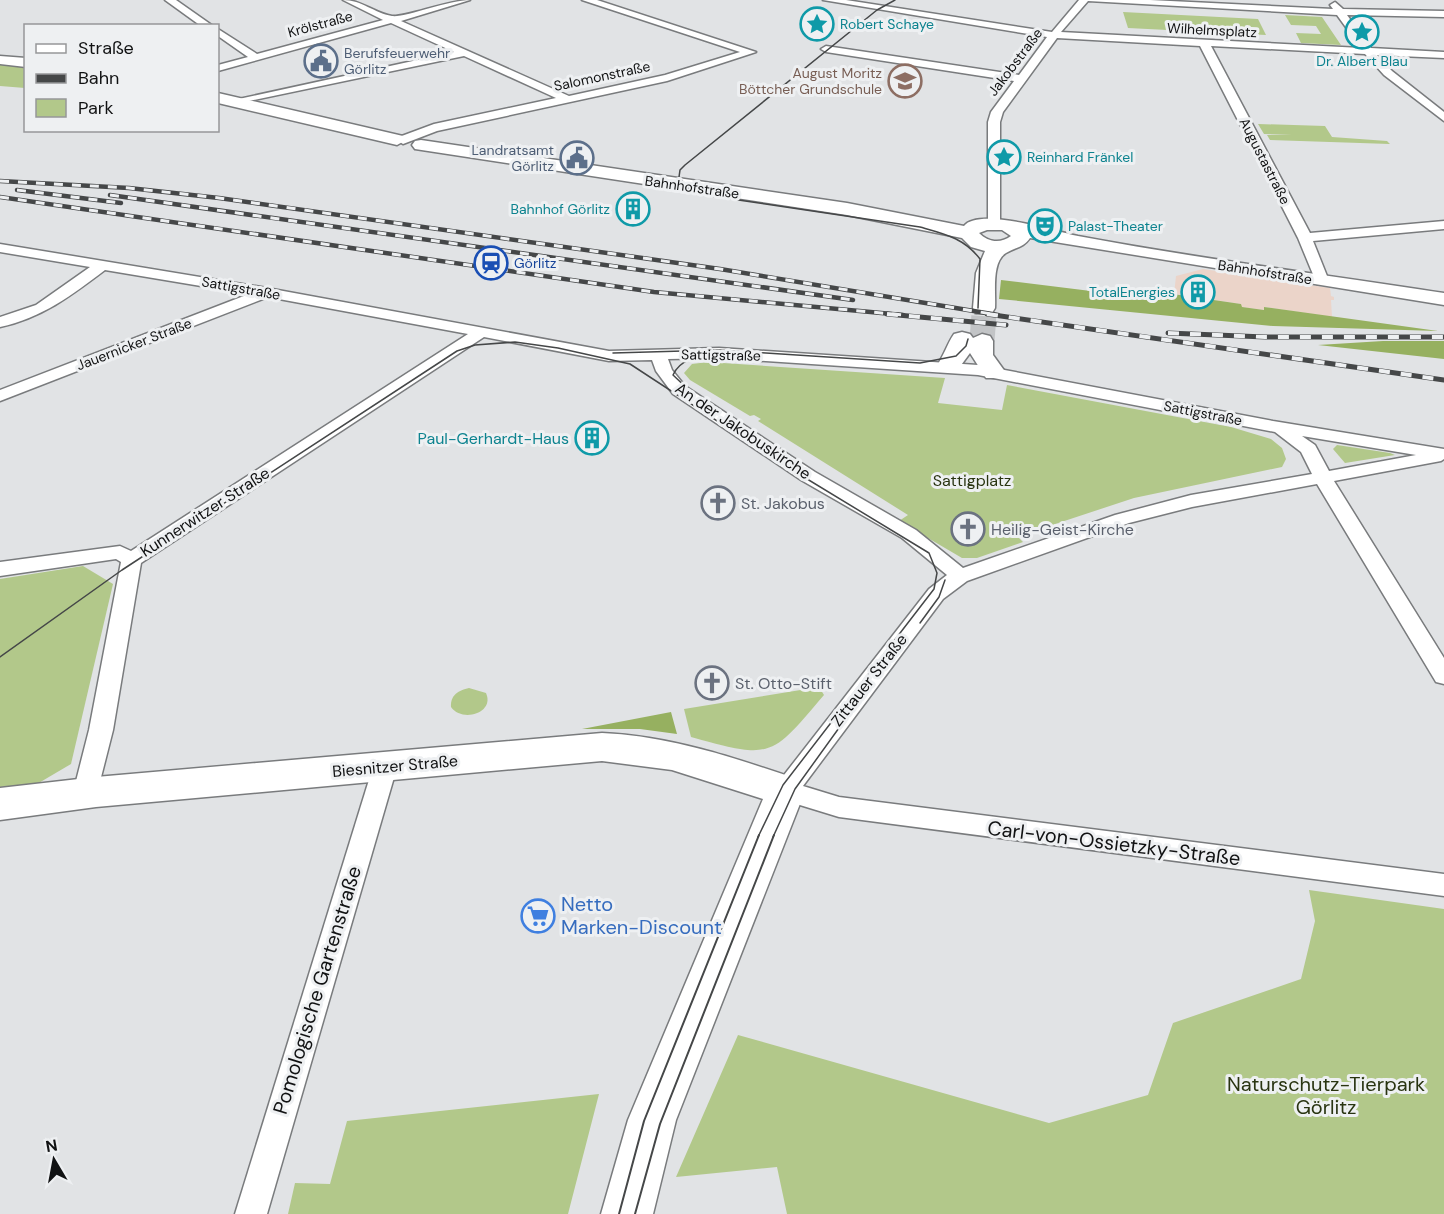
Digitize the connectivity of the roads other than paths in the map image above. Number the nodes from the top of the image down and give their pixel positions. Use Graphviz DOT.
graph roads {
  1 [pos="170,0"];
  2 [pos="348,0"];
  3 [pos="465,0"];
  4 [pos="587,0"];
  5 [pos="828,0"];
  6 [pos="1084,0"];
  7 [pos="1092,0"];
  8 [pos="1331,0"];
  9 [pos="1340,12"];
  10 [pos="1444,14"];
  11 [pos="392,20"];
  12 [pos="205,24"];
  13 [pos="219,33"];
  14 [pos="1054,35"];
  15 [pos="1204,43"];
  16 [pos="826,49"];
  17 [pos="468,52"];
  18 [pos="1369,52"];
  19 [pos="1444,55"];
  20 [pos="255,57"];
  21 [pos="0,60"];
  22 [pos="24,63"];
  23 [pos="219,68"];
  24 [pos="1022,79"];
  25 [pos="567,99"];
  26 [pos="222,100"];
  27 [pos="1444,118"];
  28 [pos="400,148"];
  29 [pos="1444,225"];
  30 [pos="979,231"];
  31 [pos="1305,238"];
  32 [pos="1012,239"];
  33 [pos="0,248"];
  34 [pos="102,265"];
  35 [pos="1322,281"];
  36 [pos="267,292"];
  37 [pos="1444,299"];
  38 [pos="0,322"];
  39 [pos="479,333"];
  40 [pos="659,355"];
  41 [pos="948,368"];
  42 [pos="994,372"];
  43 [pos="0,396"];
  44 [pos="1273,426"];
  45 [pos="1444,454"];
  46 [pos="1323,478"];
  47 [pos="131,560"];
  48 [pos="0,569"];
  49 [pos="960,576"];
  50 [pos="1444,676"];
  51 [pos="385,767"];
  52 [pos="786,791"];
  53 [pos="85,793"];
  54 [pos="0,804"];
  55 [pos="1444,885"];
  56 [pos="251,1214"];
  57 [pos="627,1214"];
  1 -- 12 [label="street"];
  2 -- 11 [label="street"];
  3 -- 11 [label="street, Krölstraße"];
  4 -- 25 [label="street, Salomonstraße"];
  5 -- 14 [label="street, Wilhelmsplatz"];
  6 -- 14 [label="street, Jakobstraße"];
  7 -- 9 [label="street, Wilhelmsplatz"];
  8 -- 9 [label="street"];
  9 -- 10 [label="street, Wilhelmsplatz"];
  9 -- 18 [label="street"];
  11 -- 17 [label="street"];
  11 -- 20 [label="street, Krölstraße"];
  13 -- 20 [label="street"];
  14 -- 15 [label="street, Wilhelmsplatz"];
  14 -- 24 [label="street, Jakobstraße"];
  15 -- 18 [label="street, Wilhelmsplatz"];
  15 -- 31 [label="street, Augustastraße"];
  16 -- 24 [label="street"];
  17 -- 25 [label="street"];
  17 -- 26 [label="street"];
  18 -- 19 [label="street, Wilhelmsplatz"];
  18 -- 27 [label="street"];
  20 -- 23 [label="street, Krölstraße"];
  21 -- 22 [label="main road"];
  24 -- 30 [label="street, Jakobstraße"];
  25 -- 28 [label="street, Salomonstraße"];
  26 -- 28 [label="main road, Bahnhofstraße"];
  28 -- 30 [label="main road, Bahnhofstraße"];
  29 -- 31 [label="street"];
  30 -- 32 [label="main road, Bahnhofstraße"];
  30 -- 32 [label="main road"];
  31 -- 35 [label="street, Augustastraße"];
  32 -- 35 [label="main road, Bahnhofstraße"];
  33 -- 34 [label="street, Sattigstraße"];
  34 -- 36 [label="street, Sattigstraße"];
  34 -- 38 [label="street"];
  35 -- 37 [label="main road, Bahnhofstraße"];
  36 -- 39 [label="street, Sattigstraße"];
  36 -- 43 [label="street, Jauernicker Straße"];
  39 -- 40 [label="street, Sattigstraße"];
  39 -- 47 [label="street, Kunnerwitzer Straße"];
  40 -- 41 [label="street, Sattigstraße"];
  40 -- 49 [label="street, An der Jakobuskirche"];
  41 -- 42 [label="street, Sattigstraße"];
  41 -- 42 [label="main road"];
  42 -- 44 [label="street, Sattigstraße"];
  44 -- 45 [label="street, Sattigstraße"];
  44 -- 46 [label="street"];
  45 -- 46 [label="street, Sattigstraße"];
  46 -- 49 [label="street, Zittauer Straße"];
  46 -- 50 [label="street"];
  47 -- 48 [label="street"];
  47 -- 53 [label="street, Kunnerwitzer Straße"];
  49 -- 52 [label="street, Zittauer Straße"];
  51 -- 52 [label="main road, Biesnitzer Straße"];
  51 -- 53 [label="main road, Biesnitzer Straße"];
  51 -- 56 [label="street, Pomologische Gartenstraße"];
  52 -- 55 [label="street, Carl-von-Ossietzky-Straße"];
  52 -- 57 [label="main road, Zittauer Straße"];
  53 -- 54 [label="main road, Biesnitzer Straße"];
}
